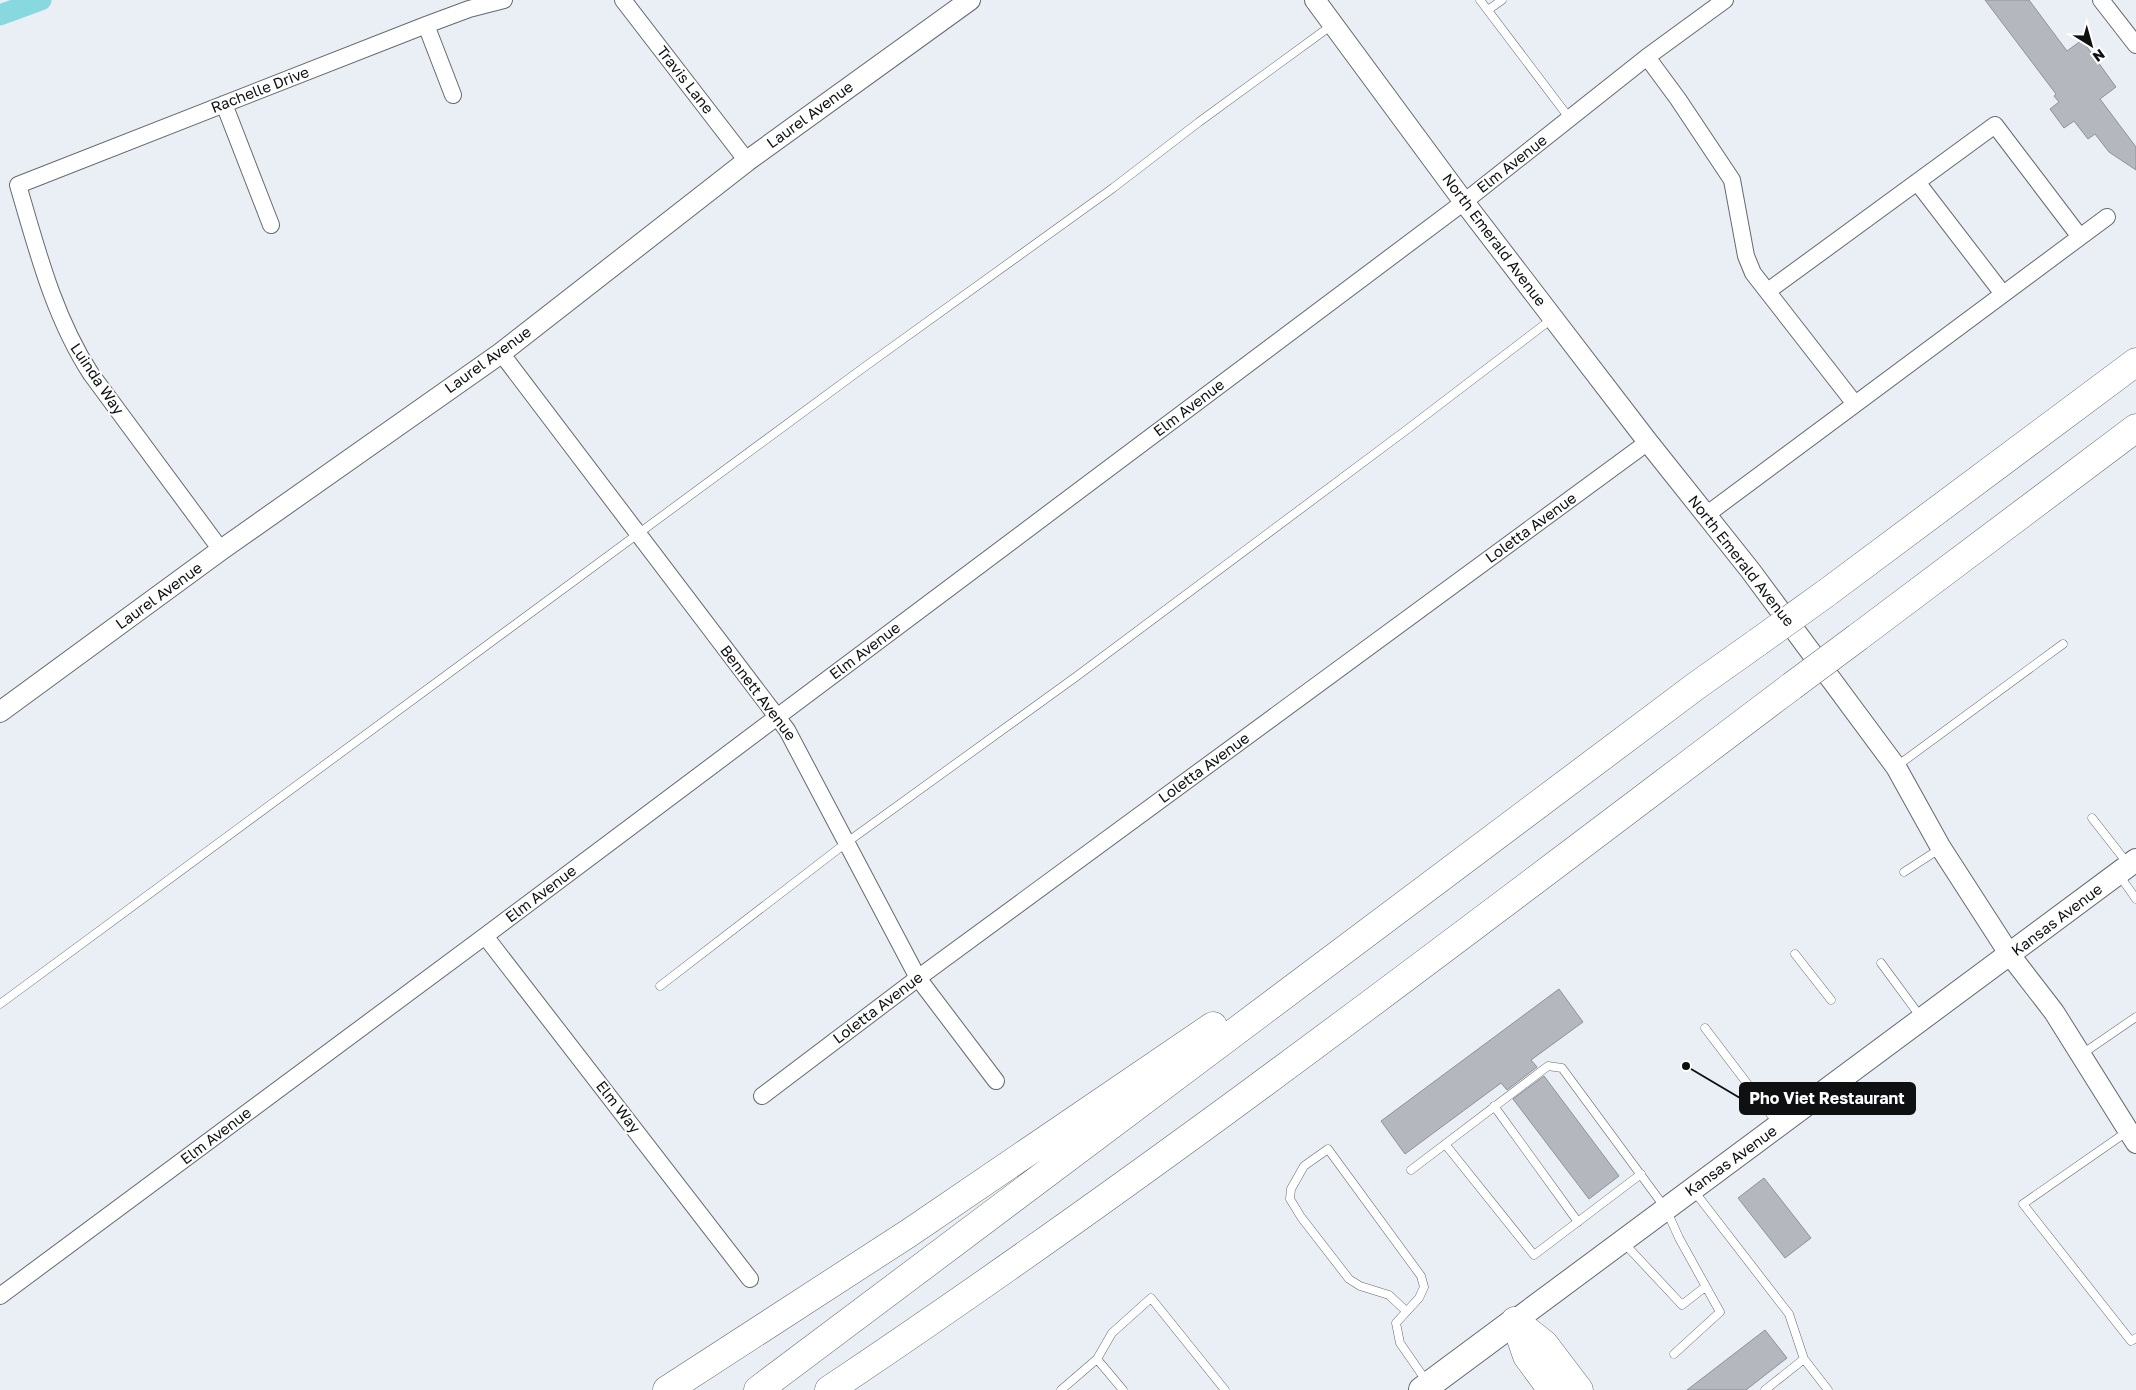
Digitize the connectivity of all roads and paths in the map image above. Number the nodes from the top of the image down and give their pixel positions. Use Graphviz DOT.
graph roads {
  1 [pos="504,0"];
  2 [pos="624,0"];
  3 [pos="970,0"];
  4 [pos="1315,0"];
  5 [pos="1480,0"];
  6 [pos="1502,0"];
  7 [pos="1725,0"];
  8 [pos="2101,0"];
  9 [pos="1488,10"];
  10 [pos="1333,24"];
  11 [pos="426,25"];
  12 [pos="2136,45"];
  13 [pos="1647,57"];
  14 [pos="453,95"];
  15 [pos="224,104"];
  16 [pos="1570,119"];
  17 [pos="747,160"];
  18 [pos="1917,182"];
  19 [pos="18,185"];
  20 [pos="1464,202"];
  21 [pos="2107,217"];
  22 [pos="271,225"];
  23 [pos="2080,237"];
  24 [pos="1768,291"];
  25 [pos="2003,294"];
  26 [pos="1553,318"];
  27 [pos="501,353"];
  28 [pos="2136,362"];
  29 [pos="1855,404"];
  30 [pos="2136,428"];
  31 [pos="1648,442"];
  32 [pos="1706,515"];
  33 [pos="638,533"];
  34 [pos="222,550"];
  35 [pos="2063,644"];
  36 [pos="0,712"];
  37 [pos="777,717"];
  38 [pos="1896,767"];
  39 [pos="1532,809"];
  40 [pos="2092,818"];
  41 [pos="846,844"];
  42 [pos="1941,848"];
  43 [pos="2128,867"];
  44 [pos="1904,872"];
  45 [pos="2136,898"];
  46 [pos="485,936"];
  47 [pos="1795,954"];
  48 [pos="2010,955"];
  49 [pos="1881,964"];
  50 [pos="918,978"];
  51 [pos="660,986"];
  52 [pos="1831,1000"];
  53 [pos="0,1004"];
  54 [pos="2136,1017"];
  55 [pos="1922,1020"];
  56 [pos="1705,1028"];
  57 [pos="2080,1055"];
  58 [pos="996,1080"];
  59 [pos="762,1096"];
  60 [pos="1494,1106"];
  61 [pos="1779,1126"];
  62 [pos="2132,1137"];
  63 [pos="1445,1144"];
  64 [pos="1411,1170"];
  65 [pos="1641,1174"];
  66 [pos="1692,1190"];
  67 [pos="1666,1209"];
  68 [pos="1578,1222"];
  69 [pos="1622,1242"];
  70 [pos="750,1278"];
  71 [pos="1705,1287"];
  72 [pos="0,1296"];
  73 [pos="1406,1311"];
  74 [pos="1515,1321"];
  75 [pos="2136,1338"];
  76 [pos="1674,1354"];
  77 [pos="1097,1359"];
  78 [pos="1804,1359"];
  79 [pos="1426,1387"];
  80 [pos="668,1390"];
  81 [pos="758,1390"];
  82 [pos="829,1390"];
  83 [pos="1061,1390"];
  84 [pos="1123,1390"];
  85 [pos="1225,1390"];
  86 [pos="1552,1390"];
  87 [pos="1579,1390"];
  88 [pos="1765,1390"];
  89 [pos="1828,1390"];
  1 -- 11 [label="street, Rachelle Drive"];
  2 -- 17 [label="street, Travis Lane"];
  3 -- 17 [label="street, Laurel Avenue"];
  4 -- 10 [label="street, North Emerald Avenue"];
  5 -- 9 [label="lane"];
  6 -- 9 [label="lane"];
  7 -- 13 [label="street, Elm Avenue"];
  8 -- 12 [label="street"];
  9 -- 16 [label="lane"];
  10 -- 20 [label="street, North Emerald Avenue"];
  10 -- 33 [label="lane"];
  11 -- 14 [label="street"];
  11 -- 15 [label="street, Rachelle Drive"];
  13 -- 16 [label="street, Elm Avenue"];
  13 -- 24 [label="street"];
  15 -- 19 [label="street, Rachelle Drive"];
  15 -- 22 [label="street"];
  16 -- 20 [label="street, Elm Avenue"];
  17 -- 27 [label="street, Laurel Avenue"];
  18 -- 23 [label="street"];
  18 -- 24 [label="street"];
  18 -- 25 [label="street"];
  19 -- 34 [label="street, Luinda Way"];
  20 -- 26 [label="street, North Emerald Avenue"];
  20 -- 37 [label="street, Elm Avenue"];
  21 -- 23 [label="street"];
  23 -- 25 [label="street"];
  24 -- 29 [label="street"];
  25 -- 29 [label="street"];
  26 -- 31 [label="street, North Emerald Avenue"];
  26 -- 41 [label="lane"];
  27 -- 33 [label="street, Bennett Avenue"];
  27 -- 34 [label="street, Laurel Avenue"];
  28 -- 39 [label="highway, bridge"];
  29 -- 32 [label="street"];
  30 -- 82 [label="highway, bridge"];
  31 -- 32 [label="street, North Emerald Avenue"];
  31 -- 50 [label="street, Loletta Avenue"];
  32 -- 38 [label="street, North Emerald Avenue"];
  33 -- 37 [label="street, Bennett Avenue"];
  33 -- 53 [label="lane"];
  34 -- 36 [label="street, Laurel Avenue"];
  35 -- 38 [label="lane"];
  37 -- 41 [label="street, Bennett Avenue"];
  37 -- 46 [label="street, Elm Avenue"];
  38 -- 42 [label="street, North Emerald Avenue"];
  39 -- 80 [label="highway"];
  39 -- 81 [label="highway"];
  40 -- 43 [label="lane"];
  41 -- 50 [label="street, Bennett Avenue"];
  41 -- 51 [label="lane"];
  42 -- 44 [label="lane"];
  42 -- 48 [label="street, North Emerald Avenue"];
  43 -- 45 [label="lane"];
  43 -- 48 [label="main road, Kansas Avenue"];
  46 -- 70 [label="street, Elm Way"];
  46 -- 72 [label="street, Elm Avenue"];
  47 -- 52 [label="lane"];
  48 -- 55 [label="main road, Kansas Avenue"];
  48 -- 57 [label="street, North Emerald Avenue"];
  49 -- 55 [label="lane"];
  50 -- 58 [label="street, Bennett Avenue"];
  50 -- 59 [label="street, Loletta Avenue"];
  54 -- 57 [label="lane"];
  55 -- 61 [label="main road, Kansas Avenue"];
  56 -- 61 [label="lane"];
  57 -- 62 [label="street, North Emerald Avenue"];
  60 -- 63 [label="lane"];
  60 -- 65 [label="lane"];
  60 -- 68 [label="lane"];
  61 -- 66 [label="main road, Kansas Avenue"];
  62 -- 75 [label="lane"];
  63 -- 64 [label="lane"];
  63 -- 68 [label="lane"];
  65 -- 67 [label="lane"];
  65 -- 68 [label="lane"];
  66 -- 67 [label="main road, Kansas Avenue"];
  66 -- 78 [label="lane"];
  67 -- 69 [label="main road, Kansas Avenue"];
  67 -- 71 [label="lane"];
  69 -- 71 [label="lane"];
  69 -- 74 [label="main road, Kansas Avenue"];
  71 -- 76 [label="lane"];
  73 -- 73 [label="lane"];
  73 -- 79 [label="lane"];
  74 -- 79 [label="main road, Kansas Avenue"];
  74 -- 86 [label="highway"];
  74 -- 87 [label="highway"];
  77 -- 83 [label="lane"];
  77 -- 84 [label="lane"];
  77 -- 85 [label="lane"];
  78 -- 88 [label="lane"];
  78 -- 89 [label="lane"];
}
